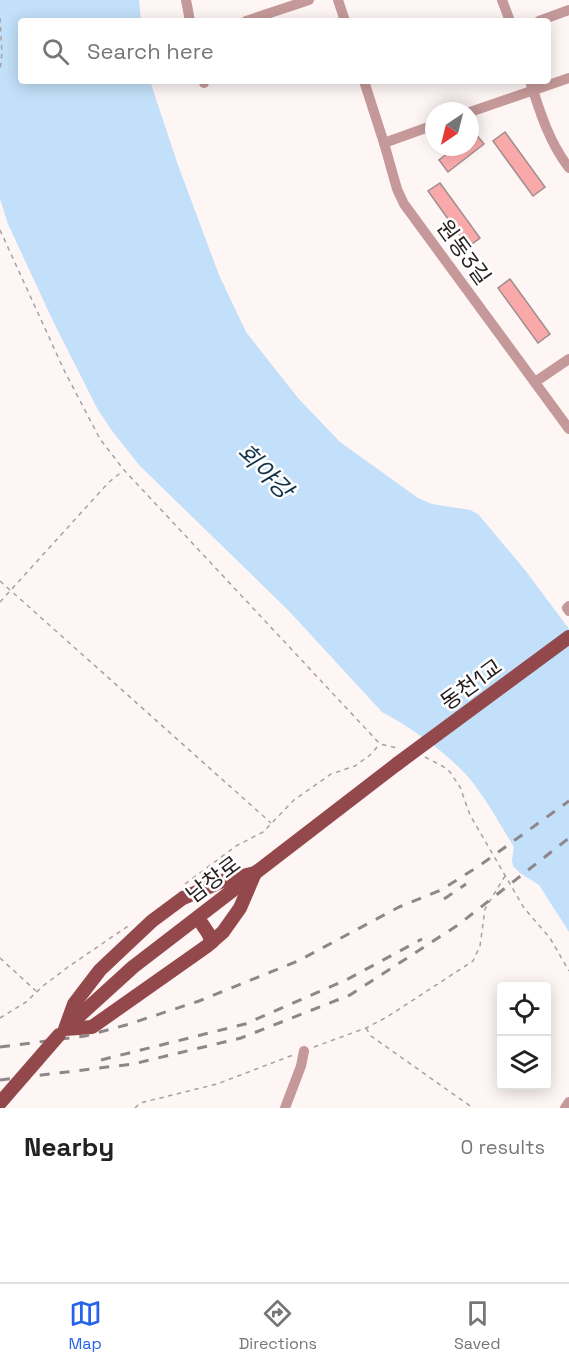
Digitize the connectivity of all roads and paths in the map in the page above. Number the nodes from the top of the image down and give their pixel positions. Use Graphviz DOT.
graph roads {
  1 [pos="186,0"];
  2 [pos="309,0"];
  3 [pos="338,0"];
  4 [pos="502,0"];
  5 [pos="569,10"];
  6 [pos="0,18"];
  7 [pos="189,18"];
  8 [pos="255,18"];
  9 [pos="344,18"];
  10 [pos="509,18"];
  11 [pos="547,18"];
  12 [pos="0,71"];
  13 [pos="569,78"];
  14 [pos="551,81"];
  15 [pos="365,84"];
  16 [pos="531,85"];
  17 [pos="479,108"];
  18 [pos="425,128"];
  19 [pos="384,142"];
  20 [pos="569,168"];
  21 [pos="0,230"];
  22 [pos="569,359"];
  23 [pos="535,382"];
  24 [pos="569,429"];
  25 [pos="124,470"];
  26 [pos="0,581"];
  27 [pos="10,591"];
  28 [pos="0,602"];
  29 [pos="569,606"];
  30 [pos="569,610"];
  31 [pos="569,637"];
  32 [pos="380,744"];
  33 [pos="403,750"];
  34 [pos="421,756"];
  35 [pos="398,764"];
  36 [pos="272,824"];
  37 [pos="255,873"];
  38 [pos="506,875"];
  39 [pos="185,884"];
  40 [pos="173,899"];
  41 [pos="192,912"];
  42 [pos="202,924"];
  43 [pos="130,925"];
  44 [pos="212,942"];
  45 [pos="0,958"];
  46 [pos="569,971"];
  47 [pos="37,991"];
  48 [pos="0,1018"];
  49 [pos="366,1028"];
  50 [pos="62,1032"];
  51 [pos="304,1051"];
  52 [pos="569,1102"];
  53 [pos="0,1103"];
  54 [pos="135,1108"];
  55 [pos="285,1108"];
  56 [pos="473,1108"];
  57 [pos="565,1108"];
  1 -- 7 [label="street"];
  2 -- 8 [label="street"];
  3 -- 9 [label="street"];
  4 -- 10 [label="street"];
  5 -- 11 [label="street"];
  6 -- 12 [label="path"];
  13 -- 14 [label="street"];
  15 -- 19 [label="street, 원동3길"];
  16 -- 17 [label="street"];
  16 -- 20 [label="street"];
  18 -- 19 [label="street"];
  19 -- 23 [label="street, 원동3길"];
  21 -- 25 [label="path"];
  22 -- 23 [label="street"];
  23 -- 24 [label="street, 원동3길"];
  25 -- 27 [label="path"];
  25 -- 32 [label="path"];
  26 -- 27 [label="path"];
  27 -- 28 [label="path"];
  27 -- 36 [label="path"];
  29 -- 30 [label="street"];
  31 -- 35 [label="main road, 동천1교, bridge"];
  32 -- 33 [label="path"];
  32 -- 36 [label="path"];
  34 -- 38 [label="path"];
  35 -- 37 [label="main road, 남창로"];
  36 -- 39 [label="path"];
  37 -- 40 [label="main road"];
  37 -- 44 [label="main road"];
  37 -- 50 [label="main road, 남창로"];
  38 -- 46 [label="path"];
  38 -- 49 [label="path"];
  40 -- 41 [label="main road"];
  40 -- 50 [label="main road"];
  42 -- 44 [label="main road"];
  43 -- 47 [label="path"];
  44 -- 50 [label="main road"];
  45 -- 47 [label="path"];
  47 -- 48 [label="path"];
  49 -- 51 [label="path"];
  49 -- 56 [label="path"];
  50 -- 53 [label="main road, bridge"];
  51 -- 54 [label="path"];
  51 -- 55 [label="street"];
  52 -- 57 [label="street"];
}
